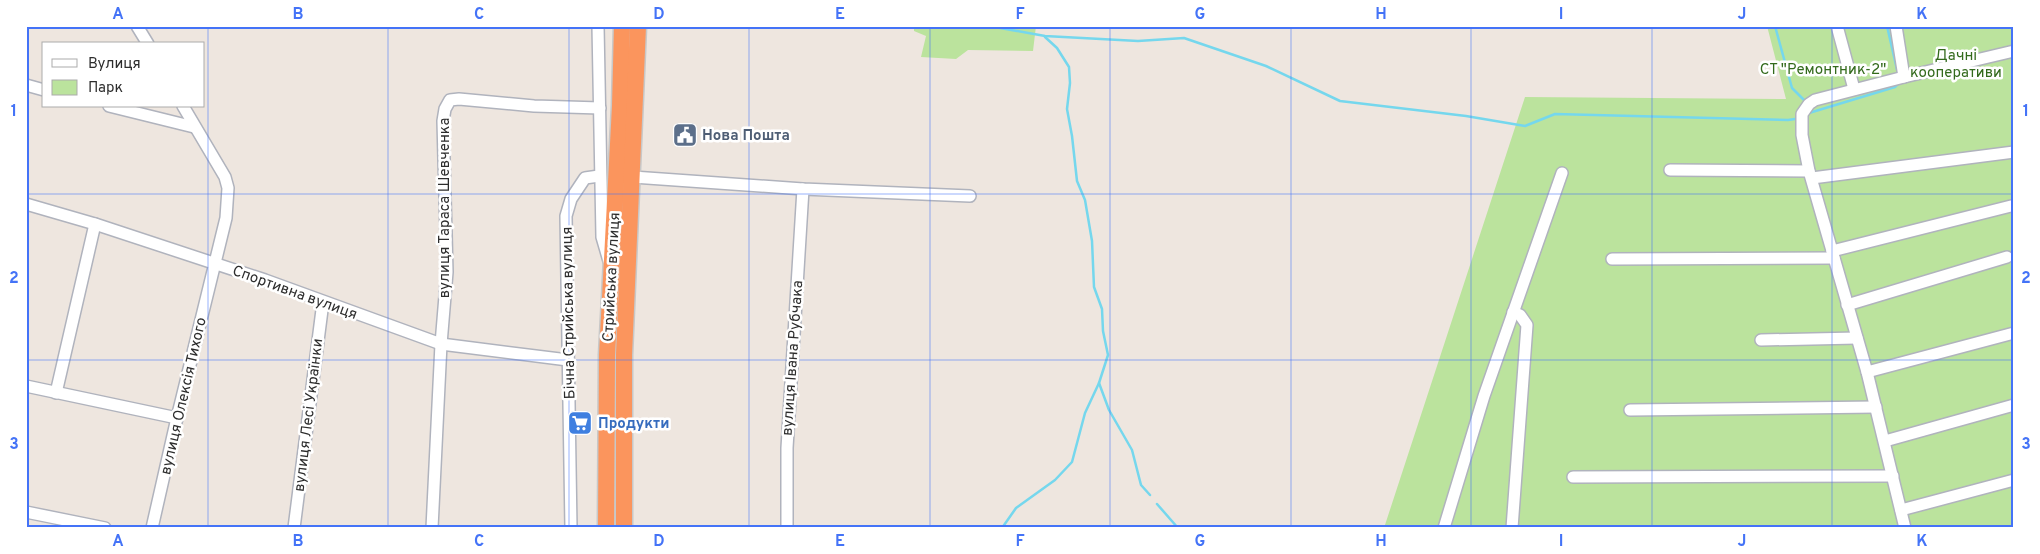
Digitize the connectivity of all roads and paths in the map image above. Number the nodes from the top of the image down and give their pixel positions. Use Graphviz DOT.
graph roads {
  1 [pos="137,26"];
  2 [pos="598,26"];
  3 [pos="622,26"];
  4 [pos="638,26"];
  5 [pos="1837,26"];
  6 [pos="1896,26"];
  7 [pos="147,42"];
  8 [pos="2014,51"];
  9 [pos="1904,76"];
  10 [pos="26,85"];
  11 [pos="42,89"];
  12 [pos="1854,89"];
  13 [pos="117,108"];
  14 [pos="184,108"];
  15 [pos="600,108"];
  16 [pos="194,127"];
  17 [pos="2014,152"];
  18 [pos="1670,170"];
  19 [pos="1562,173"];
  20 [pos="1810,174"];
  21 [pos="599,176"];
  22 [pos="632,177"];
  23 [pos="803,189"];
  24 [pos="970,196"];
  25 [pos="26,204"];
  26 [pos="2010,206"];
  27 [pos="95,224"];
  28 [pos="1833,255"];
  29 [pos="2007,257"];
  30 [pos="1612,259"];
  31 [pos="215,264"];
  32 [pos="611,270"];
  33 [pos="322,302"];
  34 [pos="1847,305"];
  35 [pos="1513,312"];
  36 [pos="2014,333"];
  37 [pos="1857,338"];
  38 [pos="1761,340"];
  39 [pos="441,344"];
  40 [pos="568,360"];
  41 [pos="1867,372"];
  42 [pos="26,386"];
  43 [pos="56,393"];
  44 [pos="2014,405"];
  45 [pos="1876,408"];
  46 [pos="1630,410"];
  47 [pos="176,418"];
  48 [pos="1885,441"];
  49 [pos="1893,476"];
  50 [pos="1573,477"];
  51 [pos="2014,480"];
  52 [pos="1901,510"];
  53 [pos="26,512"];
  54 [pos="106,528"];
  55 [pos="152,528"];
  56 [pos="294,528"];
  57 [pos="432,528"];
  58 [pos="571,528"];
  59 [pos="606,528"];
  60 [pos="624,528"];
  61 [pos="787,528"];
  62 [pos="1444,528"];
  63 [pos="1512,528"];
  64 [pos="1905,528"];
  1 -- 7 [label="street"];
  2 -- 15 [label="street"];
  3 -- 32 [label="highway, Стрийська вулиця"];
  4 -- 22 [label="highway, Стрийська вулиця"];
  5 -- 12 [label="street"];
  6 -- 9 [label="street"];
  8 -- 9 [label="street"];
  9 -- 12 [label="street"];
  10 -- 11 [label="street"];
  12 -- 20 [label="street"];
  13 -- 16 [label="street"];
  14 -- 16 [label="street, вулиця Олексія Тихого"];
  15 -- 21 [label="street"];
  15 -- 39 [label="street, вулиця Тараса Шевченка"];
  16 -- 31 [label="street, вулиця Олексія Тихого"];
  17 -- 20 [label="street"];
  18 -- 20 [label="street"];
  19 -- 35 [label="street"];
  20 -- 28 [label="street"];
  21 -- 32 [label="street"];
  21 -- 40 [label="street, Бічна Стрийська вулиця"];
  22 -- 23 [label="street"];
  22 -- 60 [label="highway, Стрийська вулиця"];
  23 -- 24 [label="street"];
  23 -- 61 [label="street, вулиця Івана Рубчака"];
  25 -- 27 [label="street, Спортивна вулиця"];
  26 -- 28 [label="street"];
  27 -- 31 [label="street, Спортивна вулиця"];
  27 -- 43 [label="street"];
  28 -- 30 [label="street"];
  28 -- 34 [label="street"];
  29 -- 34 [label="street"];
  31 -- 33 [label="street, Спортивна вулиця"];
  31 -- 47 [label="street, вулиця Олексія Тихого"];
  32 -- 59 [label="highway, Стрийська вулиця"];
  33 -- 39 [label="street, Спортивна вулиця"];
  33 -- 56 [label="street, вулиця Лесі Українки"];
  34 -- 37 [label="street"];
  35 -- 62 [label="street"];
  35 -- 63 [label="street"];
  36 -- 41 [label="street"];
  37 -- 38 [label="street"];
  37 -- 41 [label="street"];
  39 -- 40 [label="street, Спортивна вулиця"];
  39 -- 57 [label="street, вулиця Тараса Шевченка"];
  40 -- 58 [label="street, Бічна Стрийська вулиця"];
  41 -- 45 [label="street"];
  42 -- 43 [label="street"];
  43 -- 47 [label="street"];
  44 -- 48 [label="street"];
  45 -- 46 [label="street"];
  45 -- 48 [label="street"];
  47 -- 55 [label="street, вулиця Олексія Тихого"];
  48 -- 49 [label="street"];
  49 -- 50 [label="street"];
  49 -- 52 [label="street"];
  51 -- 52 [label="street"];
  52 -- 64 [label="street"];
  53 -- 54 [label="street"];
}
